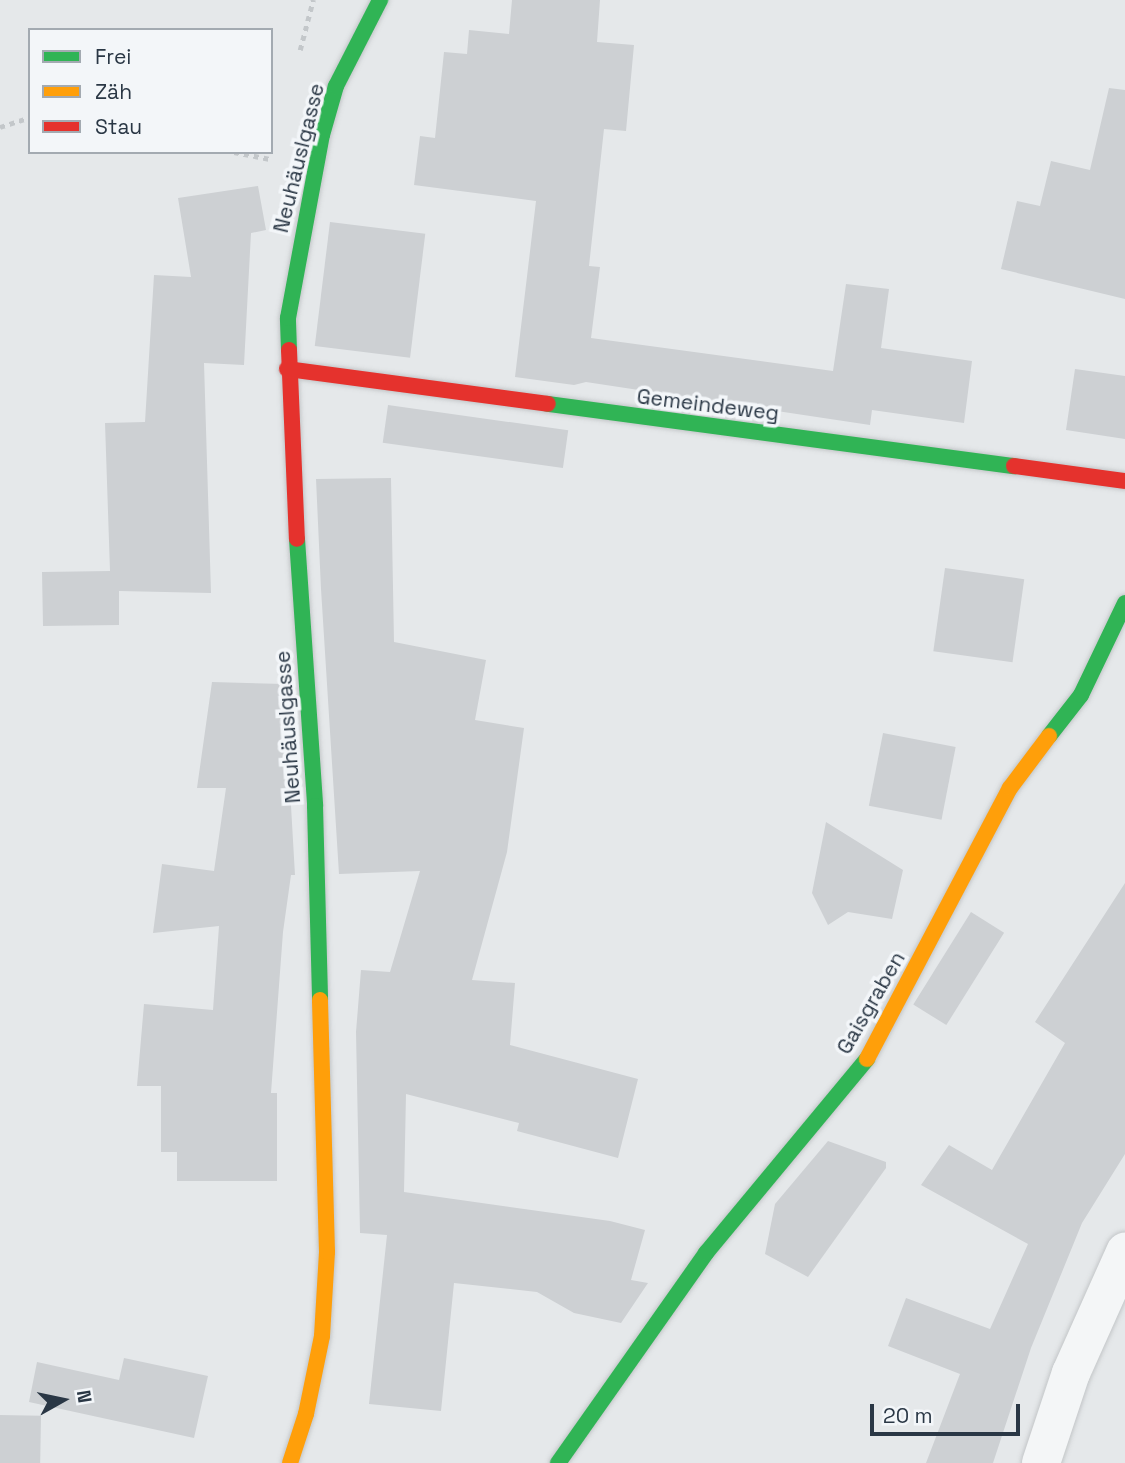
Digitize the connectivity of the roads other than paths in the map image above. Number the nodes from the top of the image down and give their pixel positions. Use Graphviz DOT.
graph roads {
  1 [pos="380,0"];
  2 [pos="287,369"];
  3 [pos="1125,481"];
  4 [pos="1125,603"];
  5 [pos="1125,1252"];
  6 [pos="290,1463"];
  7 [pos="558,1463"];
  8 [pos="1041,1463"];
  1 -- 2 [label="street, Neuhäuslgasse"];
  2 -- 3 [label="street, Gemeindeweg"];
  2 -- 6 [label="street, Neuhäuslgasse"];
  4 -- 7 [label="street, Gaisgraben"];
  5 -- 8 [label="street"];
}
